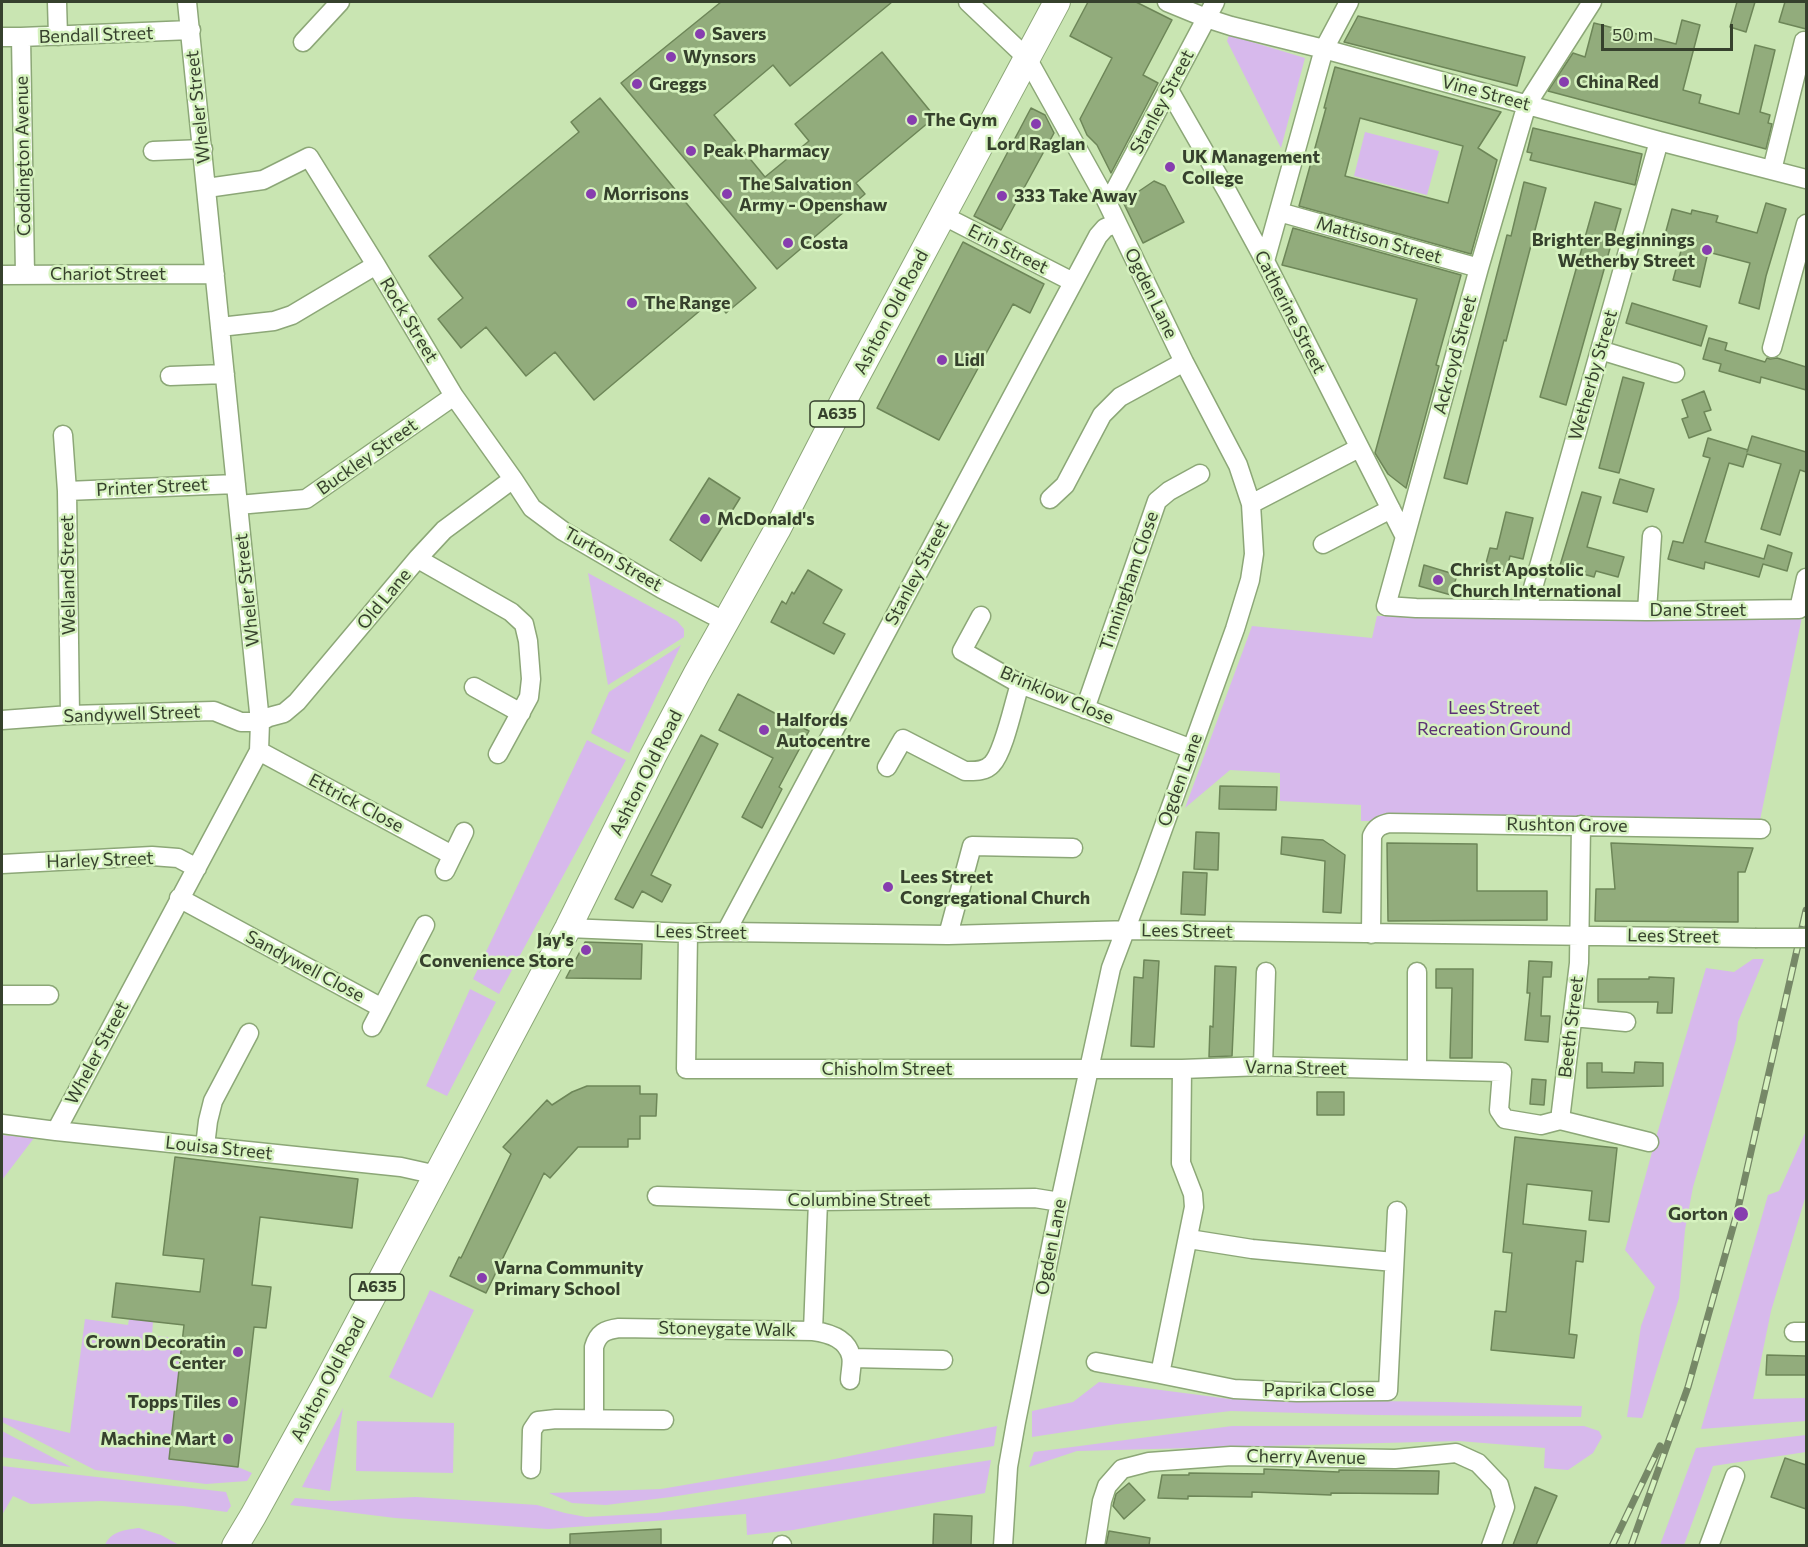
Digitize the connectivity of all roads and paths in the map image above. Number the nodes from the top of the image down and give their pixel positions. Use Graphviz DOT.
graph roads {
  1 [pos="57,2"];
  2 [pos="187,2"];
  3 [pos="968,2"];
  4 [pos="1057,2"];
  5 [pos="1167,2"];
  6 [pos="1215,2"];
  7 [pos="1349,2"];
  8 [pos="1592,2"];
  9 [pos="332,4"];
  10 [pos="1206,18"];
  11 [pos="191,30"];
  12 [pos="58,36"];
  13 [pos="2,37"];
  14 [pos="21,37"];
  15 [pos="1804,41"];
  16 [pos="303,42"];
  17 [pos="1324,49"];
  18 [pos="1027,58"];
  19 [pos="1169,90"];
  20 [pos="1527,104"];
  21 [pos="1659,141"];
  22 [pos="203,149"];
  23 [pos="153,151"];
  24 [pos="1772,170"];
  25 [pos="1806,179"];
  26 [pos="207,188"];
  27 [pos="1106,200"];
  28 [pos="1279,212"];
  29 [pos="942,215"];
  30 [pos="1117,223"];
  31 [pos="1806,224"];
  32 [pos="1265,261"];
  33 [pos="376,265"];
  34 [pos="1479,268"];
  35 [pos="25,274"];
  36 [pos="215,274"];
  37 [pos="2,275"];
  38 [pos="1073,282"];
  39 [pos="220,327"];
  40 [pos="1772,348"];
  41 [pos="1600,350"];
  42 [pos="1184,362"];
  43 [pos="1675,373"];
  44 [pos="225,374"];
  45 [pos="170,376"];
  46 [pos="454,396"];
  47 [pos="63,435"];
  48 [pos="1359,448"];
  49 [pos="1200,474"];
  50 [pos="513,479"];
  51 [pos="236,484"];
  52 [pos="67,491"];
  53 [pos="1050,500"];
  54 [pos="1251,504"];
  55 [pos="238,505"];
  56 [pos="1391,509"];
  57 [pos="1652,536"];
  58 [pos="1405,537"];
  59 [pos="1323,544"];
  60 [pos="418,558"];
  61 [pos="1806,578"];
  62 [pos="1386,606"];
  63 [pos="1527,609"];
  64 [pos="1647,611"];
  65 [pos="981,616"];
  66 [pos="726,622"];
  67 [pos="1020,684"];
  68 [pos="474,687"];
  69 [pos="1085,709"];
  70 [pos="520,713"];
  71 [pos="70,715"];
  72 [pos="2,720"];
  73 [pos="260,722"];
  74 [pos="1192,748"];
  75 [pos="259,751"];
  76 [pos="498,754"];
  77 [pos="887,767"];
  78 [pos="1581,825"];
  79 [pos="1761,829"];
  80 [pos="464,832"];
  81 [pos="1073,848"];
  82 [pos="2,864"];
  83 [pos="197,868"];
  84 [pos="179,898"];
  85 [pos="425,925"];
  86 [pos="568,928"];
  87 [pos="1125,930"];
  88 [pos="726,932"];
  89 [pos="688,933"];
  90 [pos="1371,934"];
  91 [pos="1580,934"];
  92 [pos="948,935"];
  93 [pos="1806,938"];
  94 [pos="1266,972"];
  95 [pos="1417,972"];
  96 [pos="49,994"];
  97 [pos="2,995"];
  98 [pos="382,1008"];
  99 [pos="1573,1017"];
  100 [pos="1626,1022"];
  101 [pos="372,1027"];
  102 [pos="249,1033"];
  103 [pos="1263,1066"];
  104 [pos="1089,1069"];
  105 [pos="1182,1069"];
  106 [pos="1417,1070"];
  107 [pos="1560,1120"];
  108 [pos="2,1124"];
  109 [pos="56,1131"];
  110 [pos="1649,1142"];
  111 [pos="205,1146"];
  112 [pos="437,1175"];
  113 [pos="657,1196"];
  114 [pos="818,1201"];
  115 [pos="1060,1202"];
  116 [pos="1397,1211"];
  117 [pos="1189,1239"];
  118 [pos="1394,1263"];
  119 [pos="813,1330"];
  120 [pos="852,1358"];
  121 [pos="943,1360"];
  122 [pos="1096,1362"];
  123 [pos="1160,1374"];
  124 [pos="850,1380"];
  125 [pos="594,1419"];
  126 [pos="664,1420"];
  127 [pos="531,1470"];
  128 [pos="1735,1476"];
  129 [pos="235,1545"];
  130 [pos="1003,1545"];
  131 [pos="1095,1545"];
  132 [pos="1491,1545"];
  133 [pos="1708,1545"];
  1 -- 12 [label="street"];
  2 -- 11 [label="street, Wheler Street"];
  3 -- 18 [label="street, Ogden Lane"];
  4 -- 18 [label="highway, Ashton Old Road / A635"];
  5 -- 10 [label="street, Vine Street"];
  6 -- 10 [label="street, Stanley Street"];
  7 -- 17 [label="street"];
  8 -- 20 [label="street, Ackroyd Street"];
  9 -- 16 [label="street"];
  10 -- 17 [label="street, Vine Street"];
  10 -- 19 [label="street, Stanley Street"];
  11 -- 12 [label="street, Bendall Street"];
  11 -- 22 [label="street, Wheler Street"];
  12 -- 14 [label="street, Bendall Street"];
  13 -- 14 [label="street, Bendall Street"];
  14 -- 35 [label="street, Coddington Avenue"];
  15 -- 24 [label="street"];
  17 -- 20 [label="street, Vine Street"];
  17 -- 28 [label="street"];
  18 -- 27 [label="street, Ogden Lane"];
  18 -- 29 [label="highway, Ashton Old Road / A635"];
  19 -- 27 [label="street, Stanley Street"];
  19 -- 32 [label="street, Catherine Street"];
  20 -- 21 [label="street, Vine Street"];
  20 -- 34 [label="street, Ackroyd Street"];
  21 -- 24 [label="street, Vine Street"];
  21 -- 41 [label="street, Wetherby Street"];
  22 -- 23 [label="street"];
  22 -- 26 [label="street, Wheler Street"];
  24 -- 25 [label="street, Vine Street"];
  26 -- 33 [label="street, Rock Street"];
  26 -- 36 [label="street, Wheler Street"];
  27 -- 30 [label="street, Ogden Lane"];
  28 -- 32 [label="street"];
  28 -- 34 [label="street, Mattison Street"];
  29 -- 38 [label="street, Erin Street"];
  29 -- 66 [label="highway, Ashton Old Road / A635"];
  30 -- 38 [label="street, Stanley Street"];
  30 -- 42 [label="street, Ogden Lane"];
  31 -- 40 [label="street"];
  32 -- 48 [label="street, Catherine Street"];
  33 -- 39 [label="street"];
  33 -- 46 [label="street, Rock Street"];
  34 -- 58 [label="street, Ackroyd Street"];
  35 -- 36 [label="street, Chariot Street"];
  35 -- 37 [label="street, Chariot Street"];
  36 -- 39 [label="street, Wheler Street"];
  38 -- 88 [label="street, Stanley Street"];
  39 -- 44 [label="street, Wheler Street"];
  41 -- 43 [label="street"];
  41 -- 63 [label="street, Wetherby Street"];
  42 -- 53 [label="street"];
  42 -- 54 [label="street, Ogden Lane"];
  44 -- 45 [label="street"];
  44 -- 51 [label="street, Wheler Street"];
  46 -- 50 [label="street, Rock Street"];
  46 -- 55 [label="street, Buckley Street"];
  47 -- 52 [label="street, Welland Street"];
  48 -- 54 [label="street"];
  48 -- 56 [label="street, Catherine Street"];
  49 -- 69 [label="street, Tinningham Close"];
  50 -- 60 [label="street, Old Lane"];
  50 -- 66 [label="street, Turton Street"];
  51 -- 52 [label="street, Printer Street"];
  51 -- 55 [label="street, Wheler Street"];
  52 -- 71 [label="street, Welland Street"];
  54 -- 74 [label="street, Ogden Lane"];
  55 -- 73 [label="street, Wheler Street"];
  56 -- 58 [label="street, Catherine Street"];
  56 -- 59 [label="street"];
  57 -- 64 [label="street"];
  58 -- 62 [label="street, Ackroyd Street"];
  60 -- 70 [label="street"];
  60 -- 73 [label="street, Old Lane"];
  61 -- 64 [label="street, Dane Street"];
  62 -- 63 [label="street, Dane Street"];
  63 -- 64 [label="street, Dane Street"];
  65 -- 67 [label="street, Brinklow Close"];
  66 -- 86 [label="highway, Ashton Old Road / A635"];
  67 -- 69 [label="street, Brinklow Close"];
  67 -- 77 [label="street"];
  68 -- 70 [label="street"];
  69 -- 74 [label="street, Brinklow Close"];
  70 -- 76 [label="street"];
  71 -- 72 [label="street, Sandywell Street"];
  71 -- 73 [label="street, Sandywell Street"];
  73 -- 75 [label="street, Wheler Street"];
  74 -- 87 [label="street, Ogden Lane"];
  75 -- 80 [label="street, Ettrick Close"];
  75 -- 83 [label="street, Wheler Street"];
  78 -- 79 [label="street, Rushton Grove"];
  78 -- 90 [label="street, Rushton Grove"];
  78 -- 91 [label="street, Beeth Street"];
  81 -- 92 [label="street"];
  82 -- 83 [label="street, Harley Street"];
  83 -- 84 [label="street, Wheler Street"];
  84 -- 98 [label="street, Sandywell Close"];
  84 -- 109 [label="street, Wheler Street"];
  85 -- 98 [label="street, Sandywell Close"];
  86 -- 89 [label="street, Lees Street"];
  86 -- 112 [label="highway, Ashton Old Road / A635"];
  87 -- 90 [label="street, Lees Street"];
  87 -- 92 [label="street, Lees Street"];
  87 -- 104 [label="street, Ogden Lane"];
  88 -- 89 [label="street, Lees Street"];
  88 -- 92 [label="street, Lees Street"];
  89 -- 104 [label="street, Chisholm Street"];
  90 -- 91 [label="street, Lees Street"];
  91 -- 93 [label="street, Lees Street, bridge"];
  91 -- 99 [label="street, Beeth Street"];
  94 -- 103 [label="street"];
  95 -- 106 [label="street"];
  96 -- 97 [label="street"];
  98 -- 101 [label="street"];
  99 -- 100 [label="street"];
  99 -- 107 [label="street, Beeth Street"];
  102 -- 111 [label="street"];
  103 -- 105 [label="street, Varna Street"];
  103 -- 106 [label="street, Varna Street"];
  104 -- 105 [label="street, Varna Street"];
  104 -- 115 [label="street, Ogden Lane"];
  105 -- 117 [label="street"];
  106 -- 107 [label="street, Varna Street"];
  107 -- 110 [label="street"];
  108 -- 109 [label="street, Louisa Street"];
  109 -- 111 [label="street, Louisa Street"];
  111 -- 112 [label="street, Louisa Street"];
  112 -- 129 [label="highway, Ashton Old Road / A635"];
  113 -- 114 [label="street, Columbine Street"];
  114 -- 115 [label="street, Columbine Street"];
  114 -- 119 [label="street, Stoneygate Walk"];
  115 -- 130 [label="street, Ogden Lane"];
  116 -- 118 [label="street, Paprika Close"];
  117 -- 118 [label="street"];
  117 -- 123 [label="street"];
  118 -- 123 [label="street, Paprika Close"];
  119 -- 120 [label="street"];
  119 -- 125 [label="street, Stoneygate Walk"];
  120 -- 121 [label="street"];
  120 -- 124 [label="street"];
  122 -- 123 [label="street, Paprika Close"];
  125 -- 126 [label="street"];
  125 -- 127 [label="street"];
  128 -- 133 [label="street"];
  131 -- 132 [label="street, Cherry Avenue"];
}
